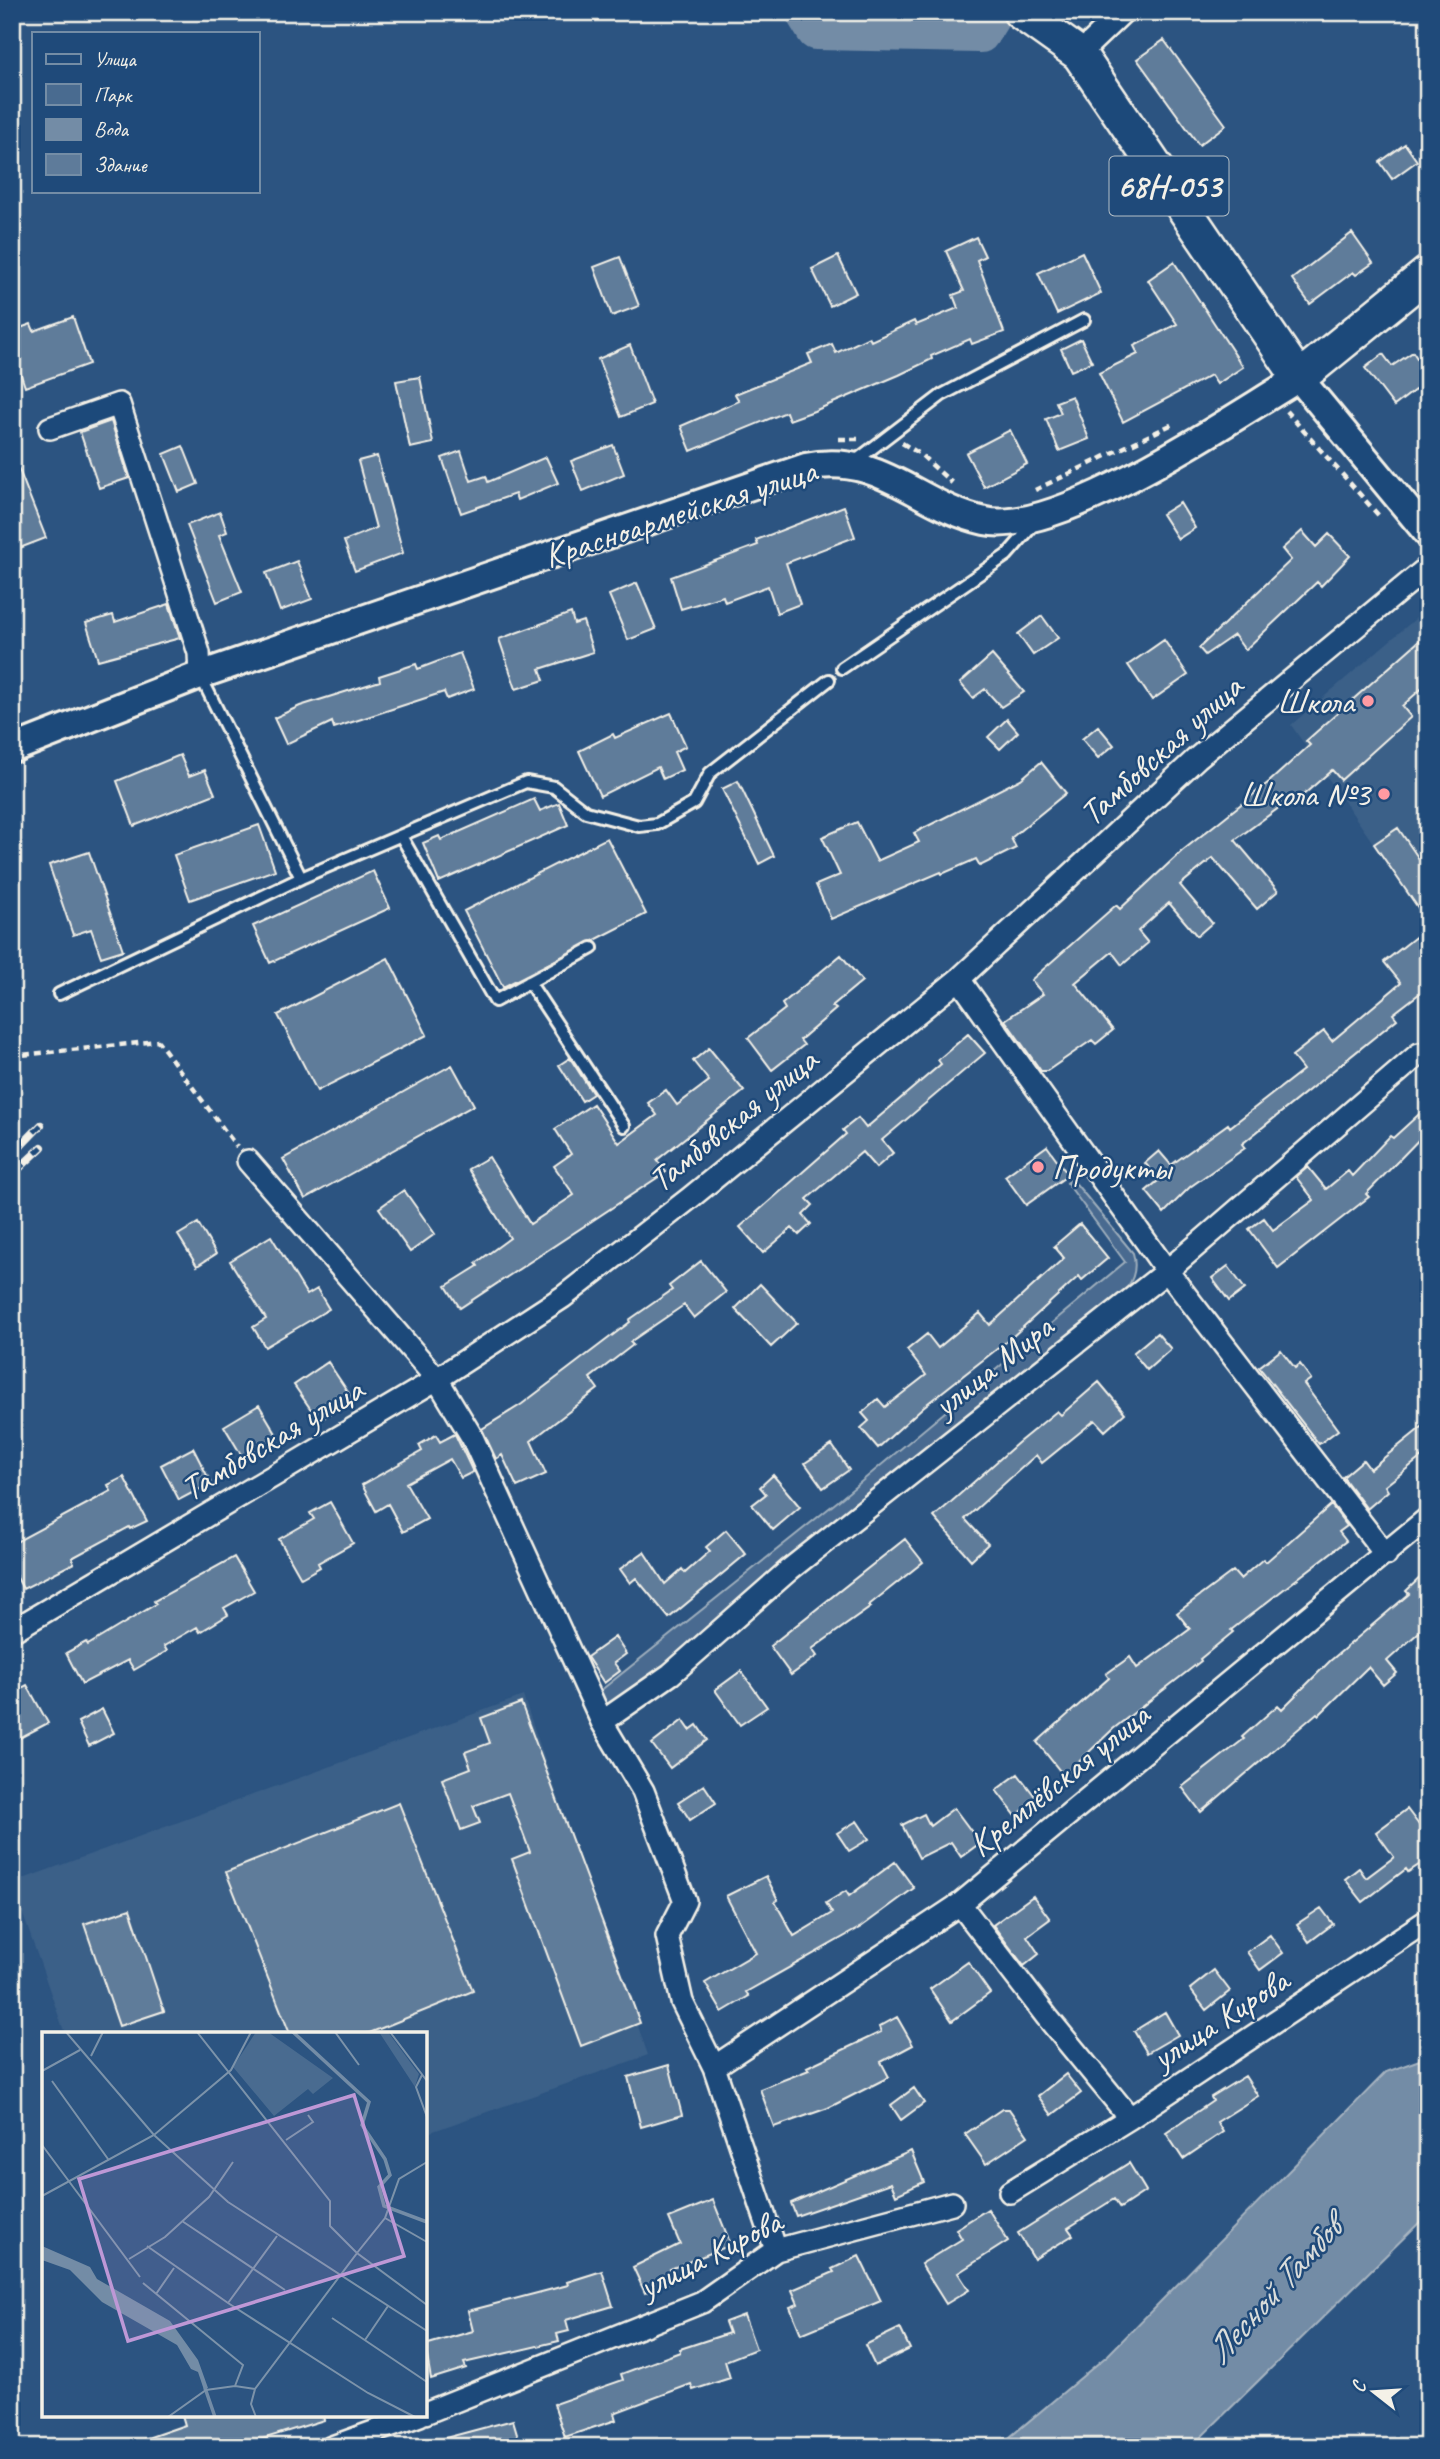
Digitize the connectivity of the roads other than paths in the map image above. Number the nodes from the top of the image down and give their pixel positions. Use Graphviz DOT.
graph roads {
  1 [pos="1020,12"];
  2 [pos="1123,12"];
  3 [pos="1079,54"];
  4 [pos="1428,273"];
  5 [pos="1084,320"];
  6 [pos="1286,386"];
  7 [pos="50,428"];
  8 [pos="851,465"];
  9 [pos="1039,519"];
  10 [pos="1428,534"];
  11 [pos="1428,568"];
  12 [pos="842,668"];
  13 [pos="200,675"];
  14 [pos="829,680"];
  15 [pos="12,749"];
  16 [pos="401,836"];
  17 [pos="301,878"];
  18 [pos="592,948"];
  19 [pos="959,979"];
  20 [pos="529,982"];
  21 [pos="59,994"];
  22 [pos="1419,1054"];
  23 [pos="624,1126"];
  24 [pos="248,1161"];
  25 [pos="1167,1271"];
  26 [pos="438,1379"];
  27 [pos="1428,1518"];
  28 [pos="1386,1555"];
  29 [pos="12,1631"];
  30 [pos="602,1721"];
  31 [pos="960,1904"];
  32 [pos="1428,1920"];
  33 [pos="714,2067"];
  34 [pos="1130,2118"];
  35 [pos="1010,2192"];
  36 [pos="952,2203"];
  37 [pos="776,2250"];
  38 [pos="427,2412"];
  39 [pos="414,2417"];
  40 [pos="332,2447"];
  1 -- 3 [label="main road, 68Н-053"];
  2 -- 3 [label="street"];
  3 -- 6 [label="main road, 68Н-053"];
  4 -- 6 [label="main road, Красноармейская улица"];
  5 -- 8 [label="lane"];
  6 -- 9 [label="street, Красноармейская улица"];
  6 -- 10 [label="street"];
  7 -- 13 [label="street"];
  8 -- 9 [label="street, Красноармейская улица"];
  8 -- 13 [label="street, Красноармейская улица"];
  9 -- 12 [label="lane"];
  11 -- 19 [label="street, Тамбовская улица"];
  13 -- 15 [label="street, Красноармейская улица"];
  13 -- 17 [label="lane"];
  14 -- 16 [label="lane"];
  16 -- 17 [label="lane"];
  16 -- 20 [label="lane"];
  17 -- 21 [label="lane"];
  18 -- 20 [label="lane"];
  19 -- 25 [label="street"];
  19 -- 26 [label="street, Тамбовская улица"];
  20 -- 23 [label="lane"];
  22 -- 25 [label="street, улица Мира"];
  24 -- 26 [label="street"];
  25 -- 28 [label="street"];
  25 -- 30 [label="street, улица Мира"];
  26 -- 29 [label="street, Тамбовская улица"];
  26 -- 30 [label="street"];
  27 -- 28 [label="street, Кремлёвская улица"];
  28 -- 31 [label="street, Кремлёвская улица"];
  30 -- 33 [label="street"];
  31 -- 33 [label="street, Кремлёвская улица"];
  31 -- 34 [label="street"];
  32 -- 34 [label="street, улица Кирова"];
  33 -- 37 [label="street"];
  34 -- 35 [label="street, улица Кирова"];
  36 -- 37 [label="street, улица Кирова"];
  37 -- 38 [label="street, улица Кирова"];
  39 -- 40 [label="street"];
}
